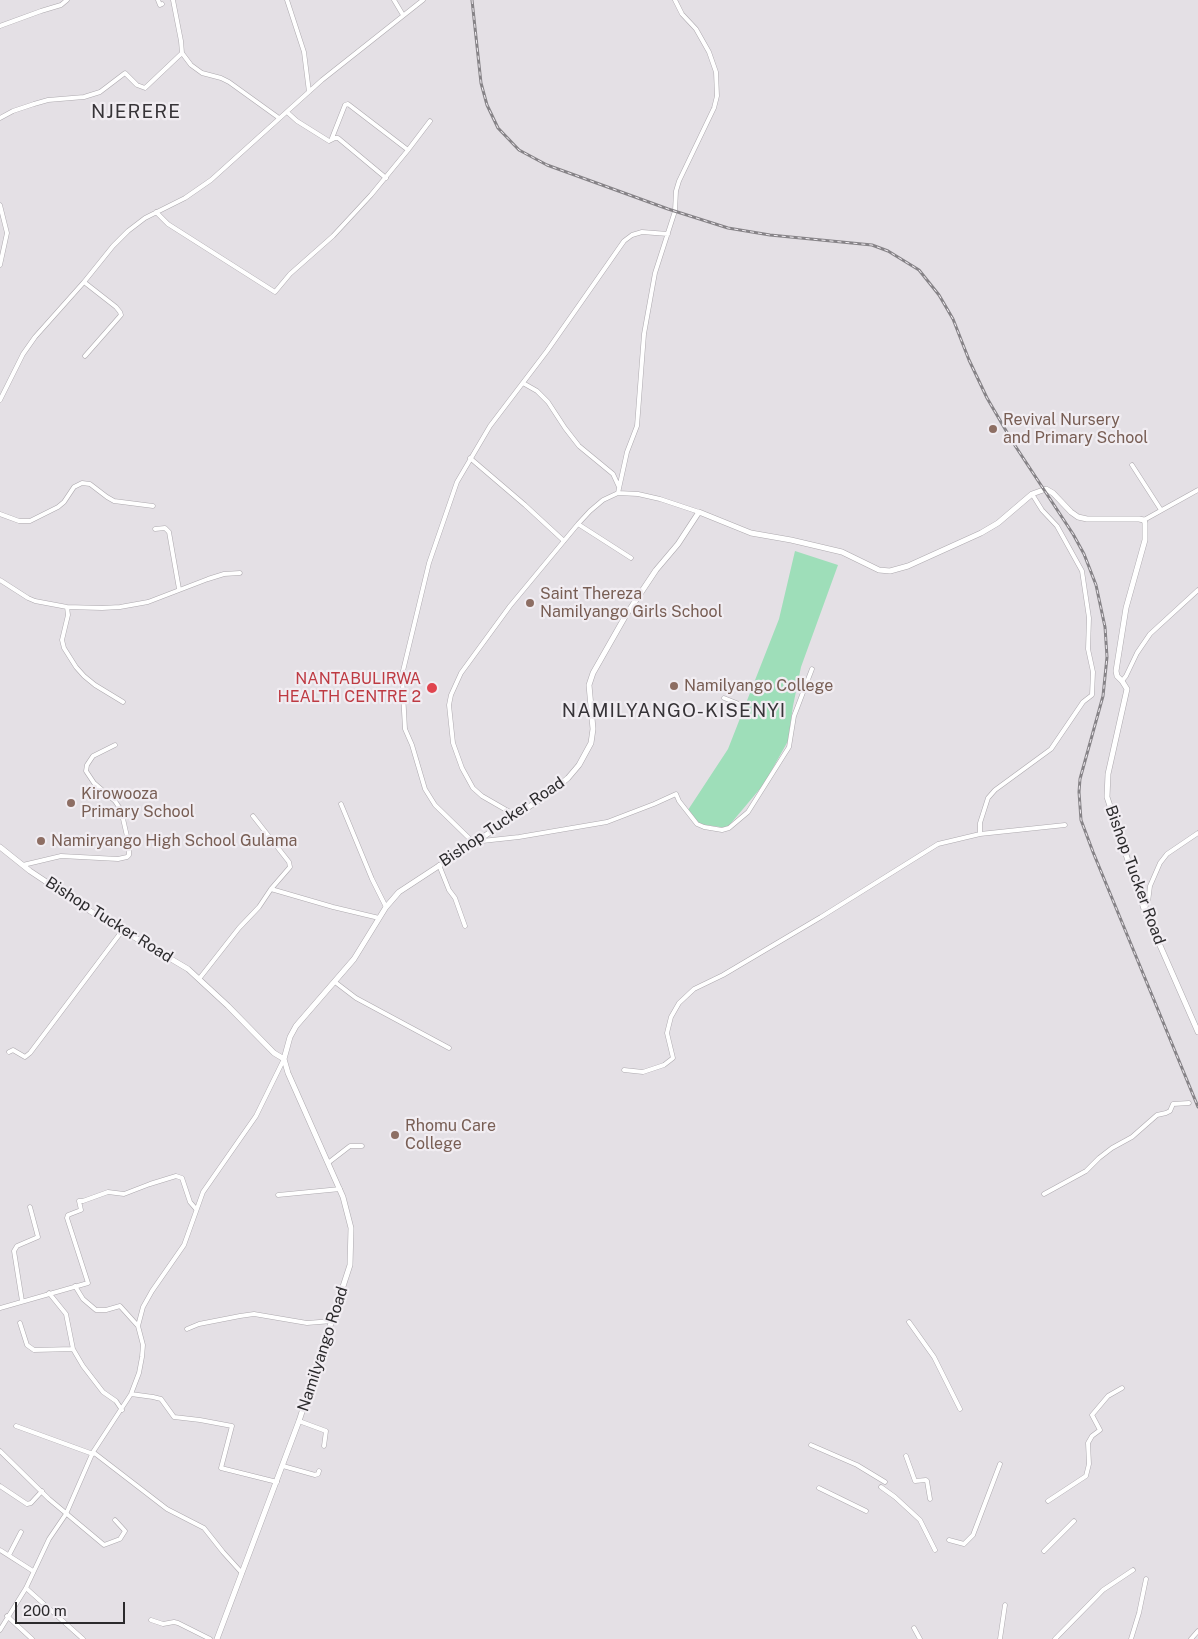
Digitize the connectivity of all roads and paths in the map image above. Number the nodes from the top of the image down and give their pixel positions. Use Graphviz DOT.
graph roads {
  1 [pos="67,0"];
  2 [pos="158,0"];
  3 [pos="173,0"];
  4 [pos="287,0"];
  5 [pos="394,0"];
  6 [pos="423,0"];
  7 [pos="675,0"];
  8 [pos="162,4"];
  9 [pos="403,16"];
  10 [pos="0,26"];
  11 [pos="182,53"];
  12 [pos="309,92"];
  13 [pos="287,112"];
  14 [pos="0,118"];
  15 [pos="280,118"];
  16 [pos="430,121"];
  17 [pos="332,140"];
  18 [pos="408,150"];
  19 [pos="386,178"];
  20 [pos="0,205"];
  21 [pos="156,212"];
  22 [pos="668,234"];
  23 [pos="0,265"];
  24 [pos="84,282"];
  25 [pos="85,356"];
  26 [pos="523,383"];
  27 [pos="0,400"];
  28 [pos="470,458"];
  29 [pos="1132,464"];
  30 [pos="619,487"];
  31 [pos="1198,490"];
  32 [pos="618,492"];
  33 [pos="1032,494"];
  34 [pos="153,506"];
  35 [pos="1161,510"];
  36 [pos="699,512"];
  37 [pos="0,514"];
  38 [pos="1144,520"];
  39 [pos="578,524"];
  40 [pos="155,529"];
  41 [pos="564,541"];
  42 [pos="631,558"];
  43 [pos="240,573"];
  44 [pos="0,580"];
  45 [pos="179,590"];
  46 [pos="1198,590"];
  47 [pos="67,606"];
  48 [pos="812,669"];
  49 [pos="1122,680"];
  50 [pos="724,698"];
  51 [pos="123,702"];
  52 [pos="739,704"];
  53 [pos="115,745"];
  54 [pos="341,804"];
  55 [pos="519,814"];
  56 [pos="253,816"];
  57 [pos="1064,825"];
  58 [pos="1198,833"];
  59 [pos="980,834"];
  60 [pos="473,842"];
  61 [pos="0,847"];
  62 [pos="22,865"];
  63 [pos="439,865"];
  64 [pos="271,889"];
  65 [pos="386,907"];
  66 [pos="1144,909"];
  67 [pos="379,918"];
  68 [pos="465,926"];
  69 [pos="122,931"];
  70 [pos="199,979"];
  71 [pos="335,982"];
  72 [pos="1196,1024"];
  73 [pos="1198,1032"];
  74 [pos="449,1048"];
  75 [pos="9,1052"];
  76 [pos="284,1059"];
  77 [pos="624,1070"];
  78 [pos="1189,1103"];
  79 [pos="362,1146"];
  80 [pos="328,1163"];
  81 [pos="340,1188"];
  82 [pos="1044,1194"];
  83 [pos="278,1195"];
  84 [pos="30,1208"];
  85 [pos="196,1209"];
  86 [pos="75,1286"];
  87 [pos="49,1293"];
  88 [pos="22,1301"];
  89 [pos="0,1308"];
  90 [pos="332,1321"];
  91 [pos="909,1322"];
  92 [pos="20,1323"];
  93 [pos="138,1326"];
  94 [pos="187,1330"];
  95 [pos="73,1349"];
  96 [pos="1122,1388"];
  97 [pos="131,1394"];
  98 [pos="960,1409"];
  99 [pos="122,1410"];
  100 [pos="299,1421"];
  101 [pos="16,1426"];
  102 [pos="324,1446"];
  103 [pos="811,1446"];
  104 [pos="0,1452"];
  105 [pos="93,1453"];
  106 [pos="906,1456"];
  107 [pos="1000,1464"];
  108 [pos="283,1466"];
  109 [pos="319,1471"];
  110 [pos="277,1482"];
  111 [pos="884,1482"];
  112 [pos="0,1486"];
  113 [pos="881,1487"];
  114 [pos="819,1488"];
  115 [pos="42,1491"];
  116 [pos="930,1500"];
  117 [pos="1048,1501"];
  118 [pos="866,1511"];
  119 [pos="66,1514"];
  120 [pos="115,1520"];
  121 [pos="1074,1521"];
  122 [pos="21,1532"];
  123 [pos="949,1540"];
  124 [pos="0,1550"];
  125 [pos="935,1550"];
  126 [pos="1044,1551"];
  127 [pos="9,1555"];
  128 [pos="1133,1570"];
  129 [pos="33,1571"];
  130 [pos="242,1572"];
  131 [pos="1146,1579"];
  132 [pos="26,1588"];
  133 [pos="1005,1605"];
  134 [pos="7,1616"];
  135 [pos="151,1620"];
  136 [pos="914,1628"];
  137 [pos="0,1630"];
  138 [pos="1198,1631"];
  139 [pos="32,1639"];
  140 [pos="83,1639"];
  141 [pos="210,1639"];
  142 [pos="217,1639"];
  143 [pos="920,1639"];
  144 [pos="1000,1639"];
  145 [pos="1055,1639"];
  146 [pos="1131,1639"];
  147 [pos="1191,1639"];
  1 -- 10 [label="street"];
  2 -- 8 [label="street"];
  3 -- 11 [label="street"];
  4 -- 12 [label="street"];
  5 -- 9 [label="street"];
  6 -- 9 [label="street"];
  7 -- 22 [label="street"];
  9 -- 12 [label="street"];
  11 -- 14 [label="street"];
  11 -- 15 [label="street"];
  12 -- 13 [label="street"];
  13 -- 15 [label="street"];
  13 -- 17 [label="street"];
  15 -- 21 [label="street"];
  16 -- 18 [label="street"];
  17 -- 18 [label="street"];
  17 -- 19 [label="street"];
  18 -- 19 [label="street"];
  19 -- 21 [label="street"];
  20 -- 23 [label="street"];
  21 -- 24 [label="street"];
  22 -- 26 [label="street"];
  22 -- 30 [label="street"];
  24 -- 25 [label="street"];
  24 -- 27 [label="street"];
  26 -- 28 [label="street"];
  26 -- 30 [label="street"];
  28 -- 41 [label="street"];
  28 -- 60 [label="street"];
  29 -- 35 [label="street"];
  30 -- 32 [label="street"];
  31 -- 35 [label="street"];
  32 -- 36 [label="street"];
  32 -- 39 [label="street"];
  33 -- 36 [label="main road"];
  33 -- 38 [label="main road"];
  33 -- 59 [label="street"];
  34 -- 37 [label="street"];
  35 -- 38 [label="street"];
  36 -- 55 [label="main road, Bishop Tucker Road"];
  38 -- 49 [label="main road, Bishop Tucker Road"];
  39 -- 41 [label="street"];
  39 -- 42 [label="street"];
  40 -- 45 [label="street"];
  41 -- 55 [label="street"];
  43 -- 45 [label="street"];
  44 -- 47 [label="street"];
  45 -- 47 [label="street"];
  46 -- 49 [label="street"];
  47 -- 51 [label="street"];
  48 -- 60 [label="street"];
  49 -- 66 [label="main road, Bishop Tucker Road"];
  50 -- 52 [label="street"];
  53 -- 62 [label="street"];
  54 -- 65 [label="street"];
  55 -- 60 [label="main road, Bishop Tucker Road"];
  56 -- 64 [label="street"];
  57 -- 59 [label="street"];
  58 -- 66 [label="street"];
  59 -- 77 [label="street"];
  60 -- 63 [label="main road, Bishop Tucker Road"];
  61 -- 62 [label="main road, Bishop Tucker Road"];
  62 -- 69 [label="main road, Bishop Tucker Road"];
  63 -- 65 [label="main road, Bishop Tucker Road"];
  63 -- 68 [label="street"];
  64 -- 67 [label="street"];
  64 -- 70 [label="street"];
  65 -- 67 [label="main road, Bishop Tucker Road"];
  66 -- 72 [label="main road, Bishop Tucker Road"];
  67 -- 71 [label="main road, Bishop Tucker Road"];
  69 -- 70 [label="main road, Bishop Tucker Road"];
  69 -- 75 [label="street"];
  70 -- 76 [label="main road, Bishop Tucker Road"];
  71 -- 74 [label="street"];
  71 -- 76 [label="main road, Bishop Tucker Road"];
  72 -- 73 [label="main road, Bishop Tucker Road"];
  76 -- 80 [label="main road, Namilyango Road"];
  76 -- 85 [label="street"];
  78 -- 82 [label="street"];
  79 -- 80 [label="street"];
  80 -- 81 [label="main road, Namilyango Road"];
  81 -- 83 [label="street"];
  81 -- 90 [label="main road, Namilyango Road"];
  84 -- 88 [label="street"];
  85 -- 86 [label="street"];
  85 -- 93 [label="street"];
  86 -- 87 [label="street"];
  86 -- 93 [label="street"];
  87 -- 88 [label="street"];
  87 -- 95 [label="street"];
  88 -- 89 [label="street"];
  90 -- 94 [label="street"];
  90 -- 100 [label="main road, Namilyango Road"];
  91 -- 98 [label="street"];
  92 -- 95 [label="street"];
  93 -- 97 [label="street"];
  95 -- 99 [label="street"];
  96 -- 117 [label="street"];
  97 -- 99 [label="street"];
  97 -- 110 [label="street"];
  99 -- 105 [label="street"];
  100 -- 102 [label="street"];
  100 -- 108 [label="main road, Namilyango Road"];
  101 -- 105 [label="street"];
  103 -- 111 [label="street"];
  104 -- 115 [label="street"];
  105 -- 119 [label="street"];
  105 -- 130 [label="street"];
  106 -- 116 [label="street"];
  107 -- 123 [label="street"];
  108 -- 109 [label="street"];
  108 -- 110 [label="main road, Namilyango Road"];
  110 -- 130 [label="main road, Namilyango Road"];
  112 -- 115 [label="street"];
  113 -- 125 [label="street"];
  114 -- 118 [label="street"];
  115 -- 119 [label="street"];
  119 -- 120 [label="street"];
  119 -- 129 [label="street"];
  121 -- 126 [label="street"];
  122 -- 127 [label="street"];
  124 -- 127 [label="street"];
  127 -- 129 [label="street"];
  128 -- 145 [label="street"];
  129 -- 132 [label="street"];
  130 -- 142 [label="main road, Namilyango Road"];
  131 -- 146 [label="street"];
  132 -- 134 [label="street"];
  132 -- 140 [label="street"];
  133 -- 144 [label="street"];
  134 -- 137 [label="street"];
  134 -- 139 [label="street"];
  135 -- 141 [label="street"];
  136 -- 143 [label="street"];
  138 -- 147 [label="street"];
}
